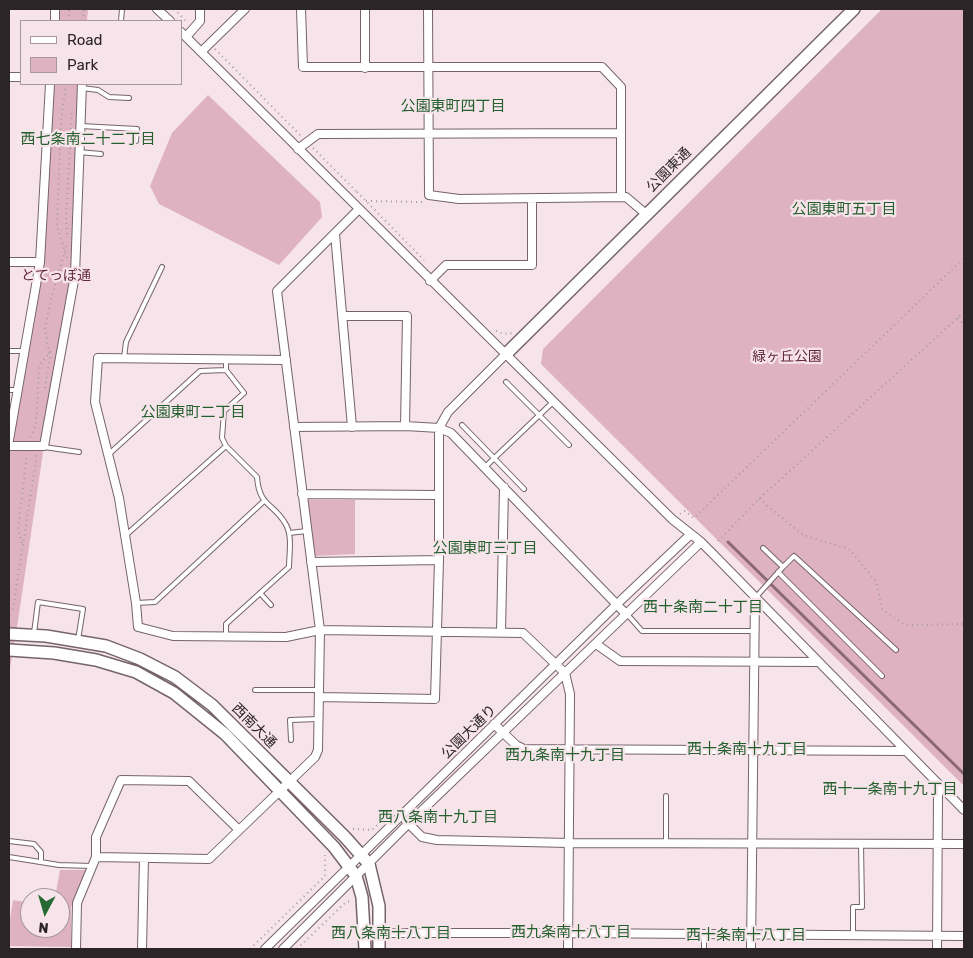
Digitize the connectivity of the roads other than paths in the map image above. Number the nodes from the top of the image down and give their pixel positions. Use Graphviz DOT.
graph roads {
  1 [pos="157,9"];
  2 [pos="200,9"];
  3 [pos="245,9"];
  4 [pos="301,9"];
  5 [pos="365,9"];
  6 [pos="428,9"];
  7 [pos="854,9"];
  8 [pos="169,20"];
  9 [pos="184,35"];
  10 [pos="201,52"];
  11 [pos="365,68"];
  12 [pos="428,68"];
  13 [pos="50,85"];
  14 [pos="82,86"];
  15 [pos="129,98"];
  16 [pos="80,126"];
  17 [pos="429,133"];
  18 [pos="620,133"];
  19 [pos="136,141"];
  20 [pos="298,149"];
  21 [pos="79,152"];
  22 [pos="101,154"];
  23 [pos="621,198"];
  24 [pos="532,199"];
  25 [pos="359,210"];
  26 [pos="646,214"];
  27 [pos="335,234"];
  28 [pos="9,262"];
  29 [pos="40,262"];
  30 [pos="162,267"];
  31 [pos="430,281"];
  32 [pos="343,316"];
  33 [pos="9,351"];
  34 [pos="24,351"];
  35 [pos="506,354"];
  36 [pos="124,358"];
  37 [pos="226,358"];
  38 [pos="286,360"];
  39 [pos="226,370"];
  40 [pos="506,382"];
  41 [pos="9,390"];
  42 [pos="17,390"];
  43 [pos="553,402"];
  44 [pos="539,415"];
  45 [pos="462,425"];
  46 [pos="405,426"];
  47 [pos="294,427"];
  48 [pos="352,427"];
  49 [pos="439,428"];
  50 [pos="9,440"];
  51 [pos="568,445"];
  52 [pos="9,446"];
  53 [pos="41,446"];
  54 [pos="226,446"];
  55 [pos="79,452"];
  56 [pos="108,454"];
  57 [pos="494,458"];
  58 [pos="485,467"];
  59 [pos="504,487"];
  60 [pos="524,488"];
  61 [pos="302,494"];
  62 [pos="438,495"];
  63 [pos="264,501"];
  64 [pos="307,531"];
  65 [pos="289,533"];
  66 [pos="691,534"];
  67 [pos="126,535"];
  68 [pos="701,542"];
  69 [pos="764,548"];
  70 [pos="439,560"];
  71 [pos="311,562"];
  72 [pos="783,567"];
  73 [pos="778,572"];
  74 [pos="260,593"];
  75 [pos="755,597"];
  76 [pos="136,603"];
  77 [pos="617,604"];
  78 [pos="271,606"];
  79 [pos="625,613"];
  80 [pos="320,630"];
  81 [pos="437,631"];
  82 [pos="754,631"];
  83 [pos="501,632"];
  84 [pos="9,634"];
  85 [pos="33,635"];
  86 [pos="226,636"];
  87 [pos="78,640"];
  88 [pos="596,644"];
  89 [pos="9,650"];
  90 [pos="896,650"];
  91 [pos="754,661"];
  92 [pos="818,662"];
  93 [pos="557,665"];
  94 [pos="565,673"];
  95 [pos="882,676"];
  96 [pos="256,690"];
  97 [pos="319,693"];
  98 [pos="319,719"];
  99 [pos="494,724"];
  100 [pos="503,733"];
  101 [pos="291,740"];
  102 [pos="570,750"];
  103 [pos="754,750"];
  104 [pos="906,751"];
  105 [pos="289,782"];
  106 [pos="940,785"];
  107 [pos="279,790"];
  108 [pos="666,796"];
  109 [pos="964,810"];
  110 [pos="402,816"];
  111 [pos="409,823"];
  112 [pos="238,830"];
  113 [pos="9,841"];
  114 [pos="568,843"];
  115 [pos="666,843"];
  116 [pos="752,843"];
  117 [pos="861,843"];
  118 [pos="937,844"];
  119 [pos="964,844"];
  120 [pos="361,855"];
  121 [pos="9,857"];
  122 [pos="96,857"];
  123 [pos="144,858"];
  124 [pos="41,862"];
  125 [pos="369,864"];
  126 [pos="92,866"];
  127 [pos="352,872"];
  128 [pos="380,933"];
  129 [pos="568,933"];
  130 [pos="704,935"];
  131 [pos="751,936"];
  132 [pos="853,936"];
  133 [pos="937,936"];
  134 [pos="964,936"];
  135 [pos="76,949"];
  136 [pos="142,949"];
  137 [pos="265,949"];
  138 [pos="283,949"];
  139 [pos="365,949"];
  140 [pos="379,949"];
  141 [pos="568,949"];
  142 [pos="704,949"];
  143 [pos="751,949"];
  144 [pos="937,949"];
  1 -- 8 [label="street"];
  2 -- 9 [label="street"];
  3 -- 10 [label="street"];
  4 -- 11 [label="street"];
  5 -- 11 [label="street"];
  6 -- 12 [label="street"];
  7 -- 26 [label="street, 公園東通"];
  9 -- 10 [label="street"];
  10 -- 20 [label="street"];
  11 -- 12 [label="street"];
  12 -- 17 [label="street"];
  12 -- 18 [label="street"];
  13 -- 29 [label="street"];
  14 -- 15 [label="lane"];
  14 -- 16 [label="street"];
  16 -- 19 [label="lane"];
  16 -- 21 [label="street"];
  17 -- 18 [label="street"];
  17 -- 20 [label="street"];
  17 -- 24 [label="street"];
  18 -- 23 [label="street"];
  20 -- 25 [label="street"];
  21 -- 22 [label="lane"];
  21 -- 53 [label="street"];
  23 -- 24 [label="street"];
  23 -- 26 [label="street"];
  24 -- 31 [label="street"];
  25 -- 27 [label="street"];
  25 -- 31 [label="street"];
  26 -- 35 [label="street, 公園東通"];
  27 -- 32 [label="street"];
  27 -- 38 [label="street"];
  28 -- 29 [label="street"];
  29 -- 34 [label="street"];
  30 -- 36 [label="lane"];
  31 -- 35 [label="street"];
  32 -- 46 [label="street"];
  32 -- 48 [label="street"];
  33 -- 34 [label="lane"];
  34 -- 42 [label="street"];
  35 -- 43 [label="street"];
  35 -- 49 [label="street"];
  36 -- 37 [label="street"];
  36 -- 56 [label="street"];
  37 -- 38 [label="street"];
  37 -- 39 [label="lane"];
  38 -- 47 [label="street"];
  39 -- 54 [label="lane"];
  39 -- 56 [label="lane"];
  40 -- 44 [label="lane"];
  41 -- 42 [label="lane"];
  42 -- 50 [label="street"];
  43 -- 44 [label="lane"];
  43 -- 66 [label="street"];
  44 -- 51 [label="lane"];
  44 -- 57 [label="lane"];
  45 -- 57 [label="lane"];
  46 -- 48 [label="street"];
  46 -- 49 [label="street"];
  47 -- 48 [label="street"];
  47 -- 61 [label="street"];
  49 -- 58 [label="street"];
  49 -- 62 [label="street"];
  52 -- 53 [label="street"];
  53 -- 55 [label="lane"];
  54 -- 63 [label="lane"];
  54 -- 67 [label="lane"];
  56 -- 67 [label="street"];
  57 -- 58 [label="lane"];
  57 -- 60 [label="lane"];
  58 -- 59 [label="street"];
  59 -- 77 [label="street"];
  59 -- 83 [label="street"];
  61 -- 62 [label="street"];
  61 -- 64 [label="street"];
  62 -- 70 [label="street"];
  63 -- 65 [label="lane"];
  63 -- 76 [label="lane"];
  64 -- 65 [label="lane"];
  64 -- 71 [label="street"];
  65 -- 74 [label="lane"];
  66 -- 68 [label="street"];
  66 -- 77 [label="street, 公園大通り"];
  67 -- 76 [label="street"];
  68 -- 75 [label="street"];
  68 -- 79 [label="street, 公園大通り"];
  69 -- 72 [label="lane"];
  70 -- 71 [label="street"];
  70 -- 81 [label="street"];
  71 -- 80 [label="street"];
  72 -- 73 [label="lane"];
  72 -- 90 [label="lane"];
  73 -- 75 [label="lane"];
  73 -- 95 [label="lane"];
  74 -- 78 [label="lane"];
  74 -- 86 [label="lane"];
  75 -- 82 [label="street"];
  75 -- 92 [label="street"];
  76 -- 86 [label="street"];
  77 -- 79 [label="street"];
  77 -- 93 [label="street, 公園大通り"];
  79 -- 82 [label="lane"];
  79 -- 88 [label="street, 公園大通り"];
  80 -- 81 [label="street"];
  80 -- 86 [label="street"];
  80 -- 97 [label="street"];
  81 -- 83 [label="street"];
  81 -- 97 [label="street"];
  82 -- 91 [label="street"];
  83 -- 93 [label="street"];
  84 -- 85 [label="street, 西南大通"];
  85 -- 87 [label="street, 西南大通"];
  85 -- 87 [label="lane"];
  87 -- 105 [label="street, 西南大通"];
  88 -- 91 [label="street"];
  88 -- 94 [label="street, 公園大通り"];
  89 -- 107 [label="street, 西南大通"];
  91 -- 92 [label="street"];
  91 -- 103 [label="street"];
  92 -- 104 [label="street"];
  93 -- 94 [label="street"];
  93 -- 99 [label="street, 公園大通り"];
  94 -- 100 [label="street, 公園大通り"];
  94 -- 102 [label="street"];
  96 -- 97 [label="lane"];
  97 -- 98 [label="street"];
  98 -- 101 [label="lane"];
  98 -- 105 [label="street"];
  99 -- 100 [label="street"];
  99 -- 110 [label="street, 公園大通り"];
  100 -- 102 [label="street"];
  100 -- 111 [label="street, 公園大通り"];
  102 -- 103 [label="street"];
  102 -- 114 [label="street"];
  103 -- 104 [label="street"];
  103 -- 116 [label="street"];
  104 -- 106 [label="street"];
  105 -- 107 [label="street"];
  105 -- 120 [label="street, 西南大通"];
  106 -- 109 [label="street"];
  106 -- 118 [label="street"];
  107 -- 112 [label="street"];
  107 -- 127 [label="street, 西南大通"];
  108 -- 115 [label="lane"];
  110 -- 111 [label="street"];
  110 -- 120 [label="street, 公園大通り"];
  111 -- 114 [label="street"];
  111 -- 125 [label="street, 公園大通り"];
  112 -- 122 [label="street"];
  112 -- 123 [label="street"];
  113 -- 124 [label="lane"];
  114 -- 115 [label="street"];
  114 -- 129 [label="street"];
  115 -- 116 [label="street"];
  116 -- 117 [label="street"];
  116 -- 131 [label="street"];
  117 -- 118 [label="street"];
  117 -- 132 [label="lane"];
  118 -- 119 [label="street"];
  118 -- 133 [label="street"];
  120 -- 125 [label="street, 西南大通"];
  120 -- 127 [label="street, 公園大通り"];
  121 -- 124 [label="lane"];
  122 -- 123 [label="street"];
  122 -- 126 [label="street"];
  123 -- 136 [label="street"];
  124 -- 126 [label="lane"];
  125 -- 127 [label="street, 公園大通り"];
  125 -- 128 [label="street, 西南大通"];
  126 -- 135 [label="street"];
  127 -- 137 [label="street, 公園大通り"];
  127 -- 138 [label="street, 公園大通り"];
  127 -- 139 [label="street, 西南大通"];
  128 -- 129 [label="street"];
  128 -- 140 [label="street, 西南大通"];
  129 -- 130 [label="street"];
  129 -- 141 [label="street"];
  130 -- 131 [label="street"];
  130 -- 142 [label="lane"];
  131 -- 132 [label="street"];
  131 -- 143 [label="street"];
  132 -- 133 [label="street"];
  133 -- 134 [label="street"];
  133 -- 144 [label="street"];
}
